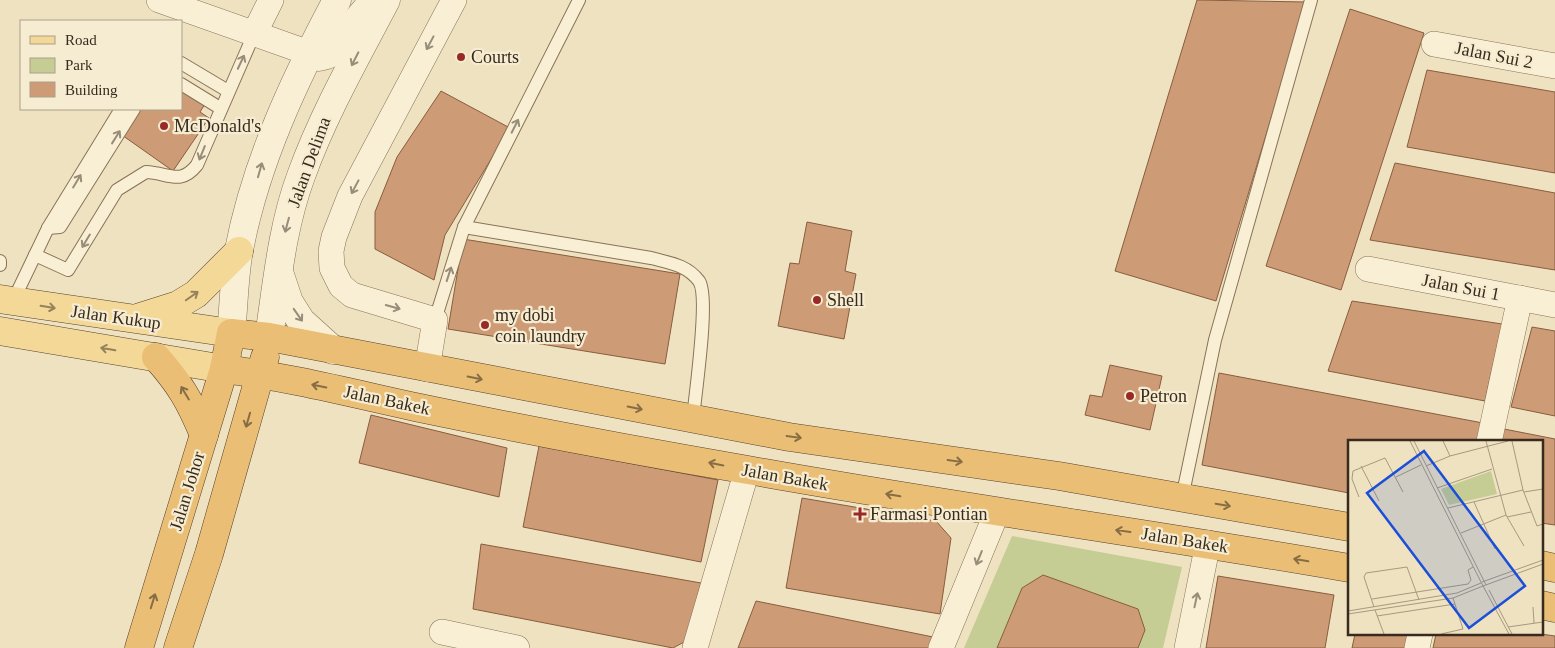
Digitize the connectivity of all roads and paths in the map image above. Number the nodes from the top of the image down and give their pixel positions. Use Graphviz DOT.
graph roads {
  1 [pos="159,0"];
  2 [pos="272,0"];
  3 [pos="337,0"];
  4 [pos="374,0"];
  5 [pos="386,0"];
  6 [pos="454,0"];
  7 [pos="579,0"];
  8 [pos="1311,0"];
  9 [pos="178,15"];
  10 [pos="254,34"];
  11 [pos="1434,44"];
  12 [pos="309,53"];
  13 [pos="182,64"];
  14 [pos="1555,66"];
  15 [pos="182,85"];
  16 [pos="228,91"];
  17 [pos="220,108"];
  18 [pos="120,110"];
  19 [pos="133,110"];
  20 [pos="464,227"];
  21 [pos="48,228"];
  22 [pos="239,251"];
  23 [pos="35,255"];
  24 [pos="1368,269"];
  25 [pos="279,270"];
  26 [pos="1520,298"];
  27 [pos="7,300"];
  28 [pos="1555,305"];
  29 [pos="131,320"];
  30 [pos="435,320"];
  31 [pos="0,331"];
  32 [pos="232,333"];
  33 [pos="269,337"];
  34 [pos="332,350"];
  35 [pos="156,357"];
  36 [pos="224,369"];
  37 [pos="427,369"];
  38 [pos="261,374"];
  39 [pos="693,419"];
  40 [pos="204,435"];
  41 [pos="1489,440"];
  42 [pos="747,470"];
  43 [pos="1182,498"];
  44 [pos="997,512"];
  45 [pos="1348,528"];
  46 [pos="1208,543"];
  47 [pos="1542,565"];
  48 [pos="1348,568"];
  49 [pos="1555,568"];
  50 [pos="1542,605"];
  51 [pos="1555,608"];
  52 [pos="442,632"];
  53 [pos="139,648"];
  54 [pos="178,648"];
  55 [pos="517,648"];
  56 [pos="695,648"];
  57 [pos="941,648"];
  58 [pos="1186,648"];
  1 -- 9 [label="street"];
  2 -- 10 [label="street"];
  3 -- 12 [label="street"];
  4 -- 12 [label="street"];
  5 -- 25 [label="street, Jalan Delima, one-way"];
  6 -- 30 [label="street, one-way"];
  20 -- 7 [label="lane, one-way"];
  8 -- 43 [label="lane"];
  9 -- 10 [label="street"];
  10 -- 12 [label="street"];
  16 -- 10 [label="lane, one-way"];
  11 -- 14 [label="street, Jalan Sui 2"];
  22 -- 12 [label="street, one-way"];
  13 -- 16 [label="lane"];
  15 -- 17 [label="lane"];
  16 -- 17 [label="lane"];
  17 -- 23 [label="lane, one-way"];
  21 -- 18 [label="lane, one-way"];
  21 -- 19 [label="lane, one-way"];
  30 -- 20 [label="lane, one-way"];
  20 -- 39 [label="lane"];
  21 -- 23 [label="lane"];
  29 -- 22 [label="main road, one-way"];
  22 -- 32 [label="street"];
  23 -- 27 [label="lane"];
  24 -- 26 [label="street, Jalan Sui 1"];
  25 -- 33 [label="street, Jalan Delima"];
  25 -- 34 [label="street, one-way"];
  26 -- 28 [label="street, Jalan Sui 1"];
  26 -- 41 [label="street"];
  27 -- 29 [label="main road, Jalan Kukup, one-way"];
  29 -- 32 [label="main road, Jalan Kukup"];
  30 -- 37 [label="street"];
  35 -- 31 [label="main road, Jalan Kukup, one-way"];
  32 -- 33 [label="highway"];
  32 -- 36 [label="highway, Jalan Johor"];
  33 -- 34 [label="highway"];
  33 -- 38 [label="highway"];
  34 -- 37 [label="highway"];
  35 -- 36 [label="main road, Jalan Kukup"];
  40 -- 35 [label="highway, one-way"];
  36 -- 38 [label="highway, Jalan Bakek"];
  36 -- 40 [label="highway, Jalan Johor"];
  37 -- 39 [label="highway, one-way"];
  42 -- 38 [label="highway, Jalan Bakek, one-way"];
  38 -- 54 [label="highway, one-way"];
  39 -- 43 [label="highway, one-way"];
  53 -- 40 [label="highway, Jalan Johor, one-way"];
  44 -- 42 [label="highway, Jalan Bakek, one-way"];
  42 -- 56 [label="street"];
  43 -- 45 [label="highway, one-way"];
  46 -- 44 [label="highway, Jalan Bakek, one-way"];
  44 -- 57 [label="street, one-way"];
  48 -- 46 [label="highway, Jalan Bakek, one-way"];
  58 -- 46 [label="street, one-way"];
  47 -- 49 [label="highway"];
  50 -- 51 [label="highway"];
  52 -- 55 [label="street"];
}
